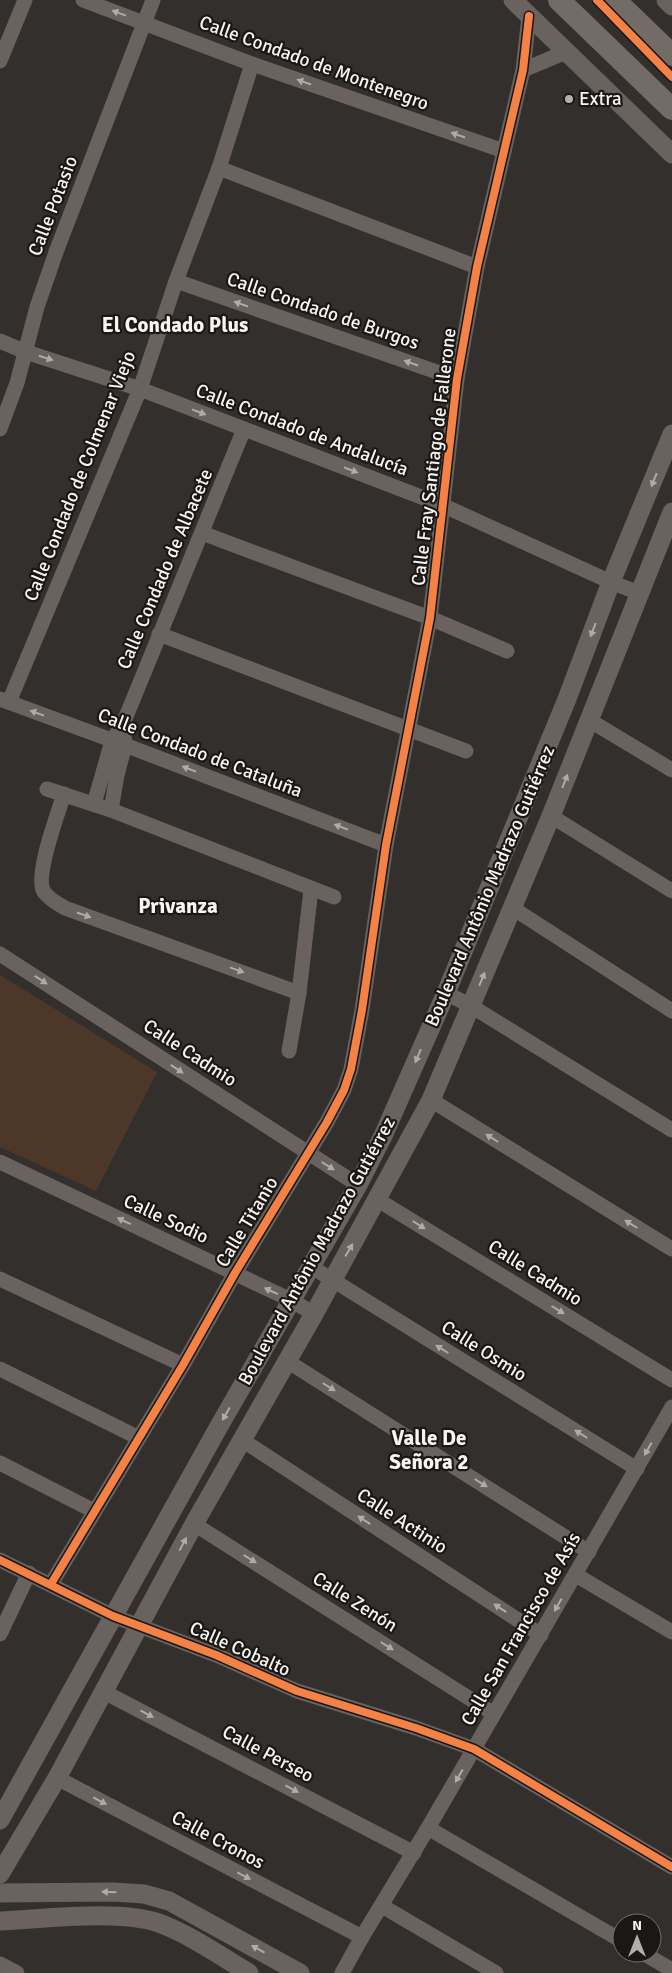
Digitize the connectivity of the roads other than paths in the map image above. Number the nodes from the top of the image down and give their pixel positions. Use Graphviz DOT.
graph roads {
  1 [pos="25,0"];
  2 [pos="83,0"];
  3 [pos="153,0"];
  4 [pos="513,0"];
  5 [pos="559,0"];
  6 [pos="615,0"];
  7 [pos="666,0"];
  8 [pos="672,6"];
  9 [pos="529,16"];
  10 [pos="145,23"];
  11 [pos="566,52"];
  12 [pos="672,55"];
  13 [pos="0,61"];
  14 [pos="252,64"];
  15 [pos="523,70"];
  16 [pos="672,109"];
  17 [pos="504,151"];
  18 [pos="670,152"];
  19 [pos="219,168"];
  20 [pos="477,267"];
  21 [pos="176,281"];
  22 [pos="0,341"];
  23 [pos="26,352"];
  24 [pos="457,380"];
  25 [pos="140,389"];
  26 [pos="0,429"];
  27 [pos="244,430"];
  28 [pos="672,434"];
  29 [pos="442,505"];
  30 [pos="672,512"];
  31 [pos="202,533"];
  32 [pos="612,582"];
  33 [pos="639,592"];
  34 [pos="430,618"];
  35 [pos="159,634"];
  36 [pos="507,651"];
  37 [pos="4,701"];
  38 [pos="589,720"];
  39 [pos="407,729"];
  40 [pos="119,743"];
  41 [pos="466,751"];
  42 [pos="672,770"];
  43 [pos="48,789"];
  44 [pos="64,794"];
  45 [pos="94,804"];
  46 [pos="111,810"];
  47 [pos="551,816"];
  48 [pos="386,845"];
  49 [pos="311,889"];
  50 [pos="672,891"];
  51 [pos="334,897"];
  52 [pos="511,907"];
  53 [pos="0,954"];
  54 [pos="299,993"];
  55 [pos="446,993"];
  56 [pos="471,1006"];
  57 [pos="672,1011"];
  58 [pos="289,1051"];
  59 [pos="431,1100"];
  60 [pos="672,1130"];
  61 [pos="308,1154"];
  62 [pos="0,1162"];
  63 [pos="358,1185"];
  64 [pos="378,1200"];
  65 [pos="672,1249"];
  66 [pos="310,1266"];
  67 [pos="234,1273"];
  68 [pos="0,1279"];
  69 [pos="332,1280"];
  70 [pos="292,1300"];
  71 [pos="314,1314"];
  72 [pos="288,1361"];
  73 [pos="183,1365"];
  74 [pos="0,1369"];
  75 [pos="672,1380"];
  76 [pos="672,1407"];
  77 [pos="139,1438"];
  78 [pos="242,1440"];
  79 [pos="0,1463"];
  80 [pos="637,1469"];
  81 [pos="94,1511"];
  82 [pos="194,1524"];
  83 [pos="589,1552"];
  84 [pos="0,1560"];
  85 [pos="29,1573"];
  86 [pos="576,1575"];
  87 [pos="51,1584"];
  88 [pos="114,1616"];
  89 [pos="139,1624"];
  90 [pos="672,1632"];
  91 [pos="0,1634"];
  92 [pos="540,1635"];
  93 [pos="104,1692"];
  94 [pos="494,1714"];
  95 [pos="474,1749"];
  96 [pos="57,1778"];
  97 [pos="0,1820"];
  98 [pos="428,1828"];
  99 [pos="414,1853"];
  100 [pos="672,1867"];
  101 [pos="0,1874"];
  102 [pos="0,1893"];
  103 [pos="382,1906"];
  104 [pos="0,1921"];
  105 [pos="612,1934"];
  106 [pos="362,1937"];
  107 [pos="660,1963"];
  108 [pos="0,1964"];
  109 [pos="672,1970"];
  110 [pos="17,1973"];
  111 [pos="249,1973"];
  112 [pos="300,1973"];
  113 [pos="342,1973"];
  114 [pos="496,1973"];
  1 -- 13 [label="street"];
  10 -- 2 [label="street, Calle Condado de Montenegro, one-way"];
  3 -- 10 [label="street, Calle Potasio"];
  4 -- 9 [label="street"];
  5 -- 16 [label="main road"];
  6 -- 12 [label="main road"];
  7 -- 8 [label="street"];
  9 -- 11 [label="street"];
  9 -- 15 [label="street, Calle Fray Santiago de Fallerone"];
  10 -- 14 [label="street, Calle Condado de Montenegro"];
  10 -- 23 [label="street, Calle Potasio"];
  11 -- 15 [label="street"];
  11 -- 18 [label="street"];
  17 -- 14 [label="street, Calle Condado de Montenegro, one-way"];
  14 -- 19 [label="street, Calle Condado de Colmenar Viejo"];
  15 -- 17 [label="street, Calle Fray Santiago de Fallerone"];
  17 -- 20 [label="street, Calle Fray Santiago de Fallerone"];
  19 -- 20 [label="street"];
  19 -- 21 [label="street, Calle Condado de Colmenar Viejo"];
  20 -- 24 [label="street, Calle Fray Santiago de Fallerone"];
  24 -- 21 [label="street, Calle Condado de Burgos, one-way"];
  21 -- 25 [label="street, Calle Condado de Colmenar Viejo"];
  22 -- 23 [label="street, Calle Condado de Andalucía"];
  23 -- 25 [label="street, Calle Condado de Andalucía, one-way"];
  23 -- 26 [label="street, Calle Potasio"];
  24 -- 29 [label="street, Calle Fray Santiago de Fallerone"];
  25 -- 27 [label="street, Calle Condado de Andalucía, one-way"];
  25 -- 37 [label="street, Calle Condado de Colmenar Viejo"];
  27 -- 29 [label="street, Calle Condado de Andalucía, one-way"];
  27 -- 31 [label="street, Calle Condado de Albacete"];
  28 -- 32 [label="street, Boulevard Antônio Madrazo Gutiérrez, one-way"];
  29 -- 32 [label="street, Calle Condado de Andalucía"];
  29 -- 34 [label="street, Calle Fray Santiago de Fallerone"];
  30 -- 33 [label="street, Boulevard Antônio Madrazo Gutiérrez"];
  31 -- 34 [label="street"];
  31 -- 35 [label="street, Calle Condado de Albacete"];
  32 -- 33 [label="street, Calle Condado de Andalucía"];
  32 -- 55 [label="street, Boulevard Antônio Madrazo Gutiérrez, one-way"];
  33 -- 38 [label="street, Boulevard Antônio Madrazo Gutiérrez"];
  34 -- 36 [label="street"];
  34 -- 39 [label="street, Calle Fray Santiago de Fallerone"];
  35 -- 39 [label="street"];
  35 -- 40 [label="street, Calle Condado de Albacete"];
  40 -- 37 [label="street, Calle Condado de Cataluña, one-way"];
  38 -- 42 [label="street"];
  47 -- 38 [label="street, Boulevard Antônio Madrazo Gutiérrez, one-way"];
  39 -- 41 [label="street"];
  39 -- 48 [label="street, Calle Fray Santiago de Fallerone"];
  40 -- 45 [label="street"];
  40 -- 46 [label="street"];
  48 -- 40 [label="street, Calle Condado de Cataluña, one-way"];
  43 -- 44 [label="street"];
  44 -- 45 [label="street"];
  44 -- 54 [label="street, one-way"];
  45 -- 46 [label="street"];
  46 -- 49 [label="street"];
  47 -- 50 [label="street"];
  47 -- 52 [label="street, Boulevard Antônio Madrazo Gutiérrez"];
  48 -- 61 [label="street, Calle Titanio"];
  49 -- 51 [label="street"];
  49 -- 54 [label="street"];
  56 -- 52 [label="street, Boulevard Antônio Madrazo Gutiérrez, one-way"];
  52 -- 57 [label="street"];
  53 -- 61 [label="street, Calle Cadmio, one-way"];
  54 -- 58 [label="street"];
  55 -- 56 [label="street"];
  55 -- 63 [label="street, Boulevard Antônio Madrazo Gutiérrez, one-way"];
  56 -- 59 [label="street, Boulevard Antônio Madrazo Gutiérrez"];
  56 -- 60 [label="street"];
  59 -- 64 [label="street, Boulevard Antônio Madrazo Gutiérrez"];
  65 -- 59 [label="street, one-way"];
  61 -- 63 [label="street, Calle Cadmio, one-way"];
  61 -- 67 [label="street, Calle Titanio"];
  67 -- 62 [label="street, Calle Sodio, one-way"];
  63 -- 66 [label="street, Boulevard Antônio Madrazo Gutiérrez"];
  69 -- 64 [label="street, Boulevard Antônio Madrazo Gutiérrez, one-way"];
  64 -- 75 [label="street, Calle Cadmio, one-way"];
  66 -- 69 [label="street, Calle Osmio"];
  66 -- 70 [label="street, Boulevard Antônio Madrazo Gutiérrez"];
  70 -- 67 [label="street, Calle Sodio, one-way"];
  67 -- 73 [label="street, Calle Titanio"];
  68 -- 73 [label="street"];
  69 -- 71 [label="street, Boulevard Antônio Madrazo Gutiérrez"];
  80 -- 69 [label="street, Calle Osmio, one-way"];
  70 -- 71 [label="street, Calle Sodio"];
  70 -- 88 [label="street, Boulevard Antônio Madrazo Gutiérrez, one-way"];
  71 -- 72 [label="street, Boulevard Antônio Madrazo Gutiérrez"];
  72 -- 78 [label="street, Boulevard Antônio Madrazo Gutiérrez"];
  72 -- 83 [label="street, one-way"];
  73 -- 77 [label="street, Calle Titanio"];
  74 -- 77 [label="street"];
  76 -- 80 [label="street, Calle San Francisco de Asís, one-way"];
  77 -- 81 [label="street, Calle Titanio"];
  78 -- 82 [label="street, Boulevard Antônio Madrazo Gutiérrez"];
  92 -- 78 [label="street, Calle Actinio, one-way"];
  79 -- 81 [label="street"];
  80 -- 83 [label="street, Calle San Francisco de Asís"];
  81 -- 87 [label="street, Calle Titanio"];
  89 -- 82 [label="street, Boulevard Antônio Madrazo Gutiérrez, one-way"];
  82 -- 94 [label="street, Calle Zenón, one-way"];
  83 -- 86 [label="street, Calle San Francisco de Asís"];
  84 -- 85 [label="street, Calle Cobalto"];
  85 -- 87 [label="street, Calle Cobalto"];
  85 -- 91 [label="street"];
  86 -- 90 [label="street"];
  86 -- 92 [label="street, Calle San Francisco de Asís, one-way"];
  87 -- 88 [label="street, Calle Cobalto"];
  88 -- 89 [label="street, Calle Cobalto"];
  88 -- 97 [label="street, Boulevard Antônio Madrazo Gutiérrez"];
  89 -- 93 [label="street, Boulevard Antônio Madrazo Gutiérrez"];
  89 -- 95 [label="street, Calle Cobalto"];
  92 -- 94 [label="street, Calle San Francisco de Asís"];
  93 -- 96 [label="street, Boulevard Antônio Madrazo Gutiérrez"];
  93 -- 99 [label="street, Calle Perseo, one-way"];
  94 -- 95 [label="street, Calle San Francisco de Asís"];
  95 -- 98 [label="street, Calle San Francisco de Asís, one-way"];
  95 -- 100 [label="street, Calle Cobalto"];
  96 -- 101 [label="street, Boulevard Antônio Madrazo Gutiérrez"];
  96 -- 106 [label="street, Calle Cronos, one-way"];
  98 -- 99 [label="street, Calle San Francisco de Asís"];
  98 -- 105 [label="street"];
  99 -- 103 [label="street, Calle San Francisco de Asís"];
  112 -- 102 [label="street, one-way"];
  103 -- 106 [label="street, Calle San Francisco de Asís"];
  103 -- 114 [label="street"];
  104 -- 111 [label="street"];
  106 -- 113 [label="street, Calle San Francisco de Asís"];
  107 -- 109 [label="street"];
  108 -- 110 [label="street"];
}
